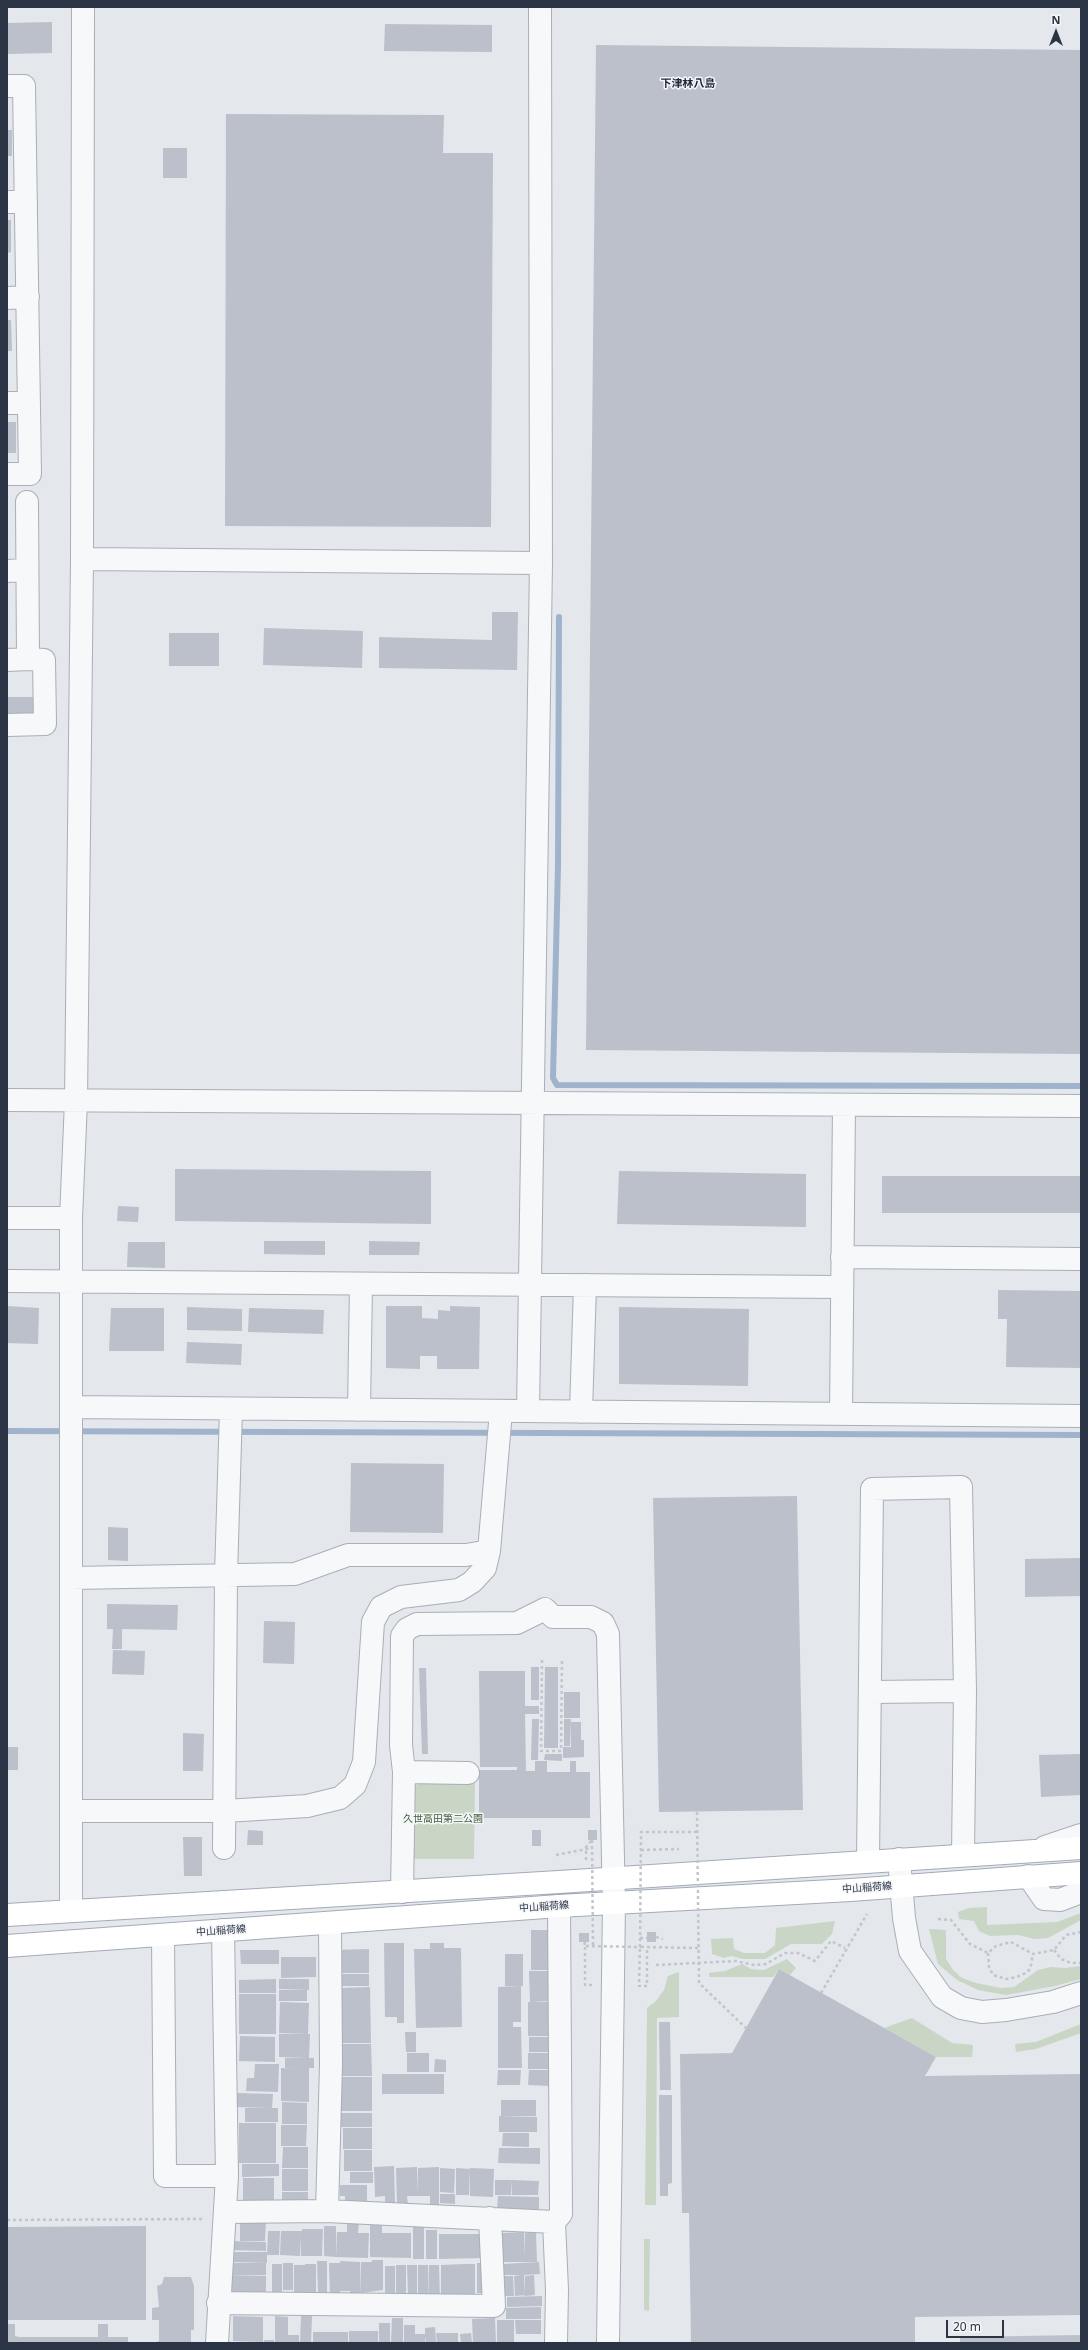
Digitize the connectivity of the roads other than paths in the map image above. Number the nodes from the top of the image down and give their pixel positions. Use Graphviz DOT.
graph roads {
  1 [pos="83,7"];
  2 [pos="540,7"];
  3 [pos="7,86"];
  4 [pos="16,202"];
  5 [pos="28,297"];
  6 [pos="7,298"];
  7 [pos="28,402"];
  8 [pos="7,403"];
  9 [pos="7,474"];
  10 [pos="27,502"];
  11 [pos="82,559"];
  12 [pos="541,563"];
  13 [pos="17,571"];
  14 [pos="28,659"];
  15 [pos="7,660"];
  16 [pos="7,725"];
  17 [pos="7,1100"];
  18 [pos="76,1100"];
  19 [pos="534,1104"];
  20 [pos="844,1106"];
  21 [pos="1081,1106"];
  22 [pos="7,1218"];
  23 [pos="71,1218"];
  24 [pos="842,1257"];
  25 [pos="1081,1259"];
  26 [pos="7,1281"];
  27 [pos="71,1281"];
  28 [pos="361,1284"];
  29 [pos="531,1285"];
  30 [pos="585,1285"];
  31 [pos="841,1288"];
  32 [pos="71,1407"];
  33 [pos="231,1409"];
  34 [pos="359,1410"];
  35 [pos="501,1411"];
  36 [pos="528,1411"];
  37 [pos="581,1412"];
  38 [pos="841,1414"];
  39 [pos="1081,1416"];
  40 [pos="489,1551"];
  41 [pos="226,1575"];
  42 [pos="71,1578"];
  43 [pos="964,1691"];
  44 [pos="870,1692"];
  45 [pos="404,1772"];
  46 [pos="468,1773"];
  47 [pos="71,1812"];
  48 [pos="225,1812"];
  49 [pos="1081,1835"];
  50 [pos="224,1848"];
  51 [pos="1081,1848"];
  52 [pos="1037,1850"];
  53 [pos="963,1855"];
  54 [pos="899,1859"];
  55 [pos="868,1861"];
  56 [pos="1081,1873"];
  57 [pos="1028,1876"];
  58 [pos="612,1879"];
  59 [pos="901,1886"];
  60 [pos="402,1892"];
  61 [pos="1081,1892"];
  62 [pos="614,1904"];
  63 [pos="559,1906"];
  64 [pos="71,1911"];
  65 [pos="7,1915"];
  66 [pos="330,1924"];
  67 [pos="223,1930"];
  68 [pos="164,1936"];
  69 [pos="7,1946"];
  70 [pos="1081,1993"];
  71 [pos="227,2176"];
  72 [pos="327,2211"];
  73 [pos="226,2216"];
  74 [pos="490,2218"];
  75 [pos="554,2222"];
  76 [pos="218,2303"];
  77 [pos="217,2343"];
  78 [pos="556,2343"];
  79 [pos="608,2343"];
  1 -- 11 [label="street"];
  2 -- 12 [label="street"];
  3 -- 4 [label="street"];
  4 -- 5 [label="street"];
  5 -- 6 [label="street"];
  5 -- 7 [label="street"];
  7 -- 8 [label="street"];
  7 -- 9 [label="street"];
  10 -- 13 [label="street"];
  11 -- 12 [label="street"];
  11 -- 18 [label="street"];
  12 -- 19 [label="street"];
  13 -- 14 [label="street"];
  14 -- 15 [label="street"];
  14 -- 16 [label="street"];
  17 -- 18 [label="street"];
  18 -- 19 [label="street"];
  18 -- 23 [label="street"];
  19 -- 20 [label="street"];
  19 -- 29 [label="street"];
  20 -- 21 [label="street"];
  20 -- 24 [label="street"];
  22 -- 23 [label="street"];
  23 -- 27 [label="street"];
  24 -- 25 [label="street"];
  24 -- 31 [label="street"];
  26 -- 27 [label="street"];
  27 -- 28 [label="street"];
  27 -- 32 [label="street"];
  28 -- 29 [label="street"];
  28 -- 34 [label="street"];
  29 -- 30 [label="street"];
  29 -- 36 [label="street"];
  30 -- 31 [label="street"];
  30 -- 37 [label="street"];
  31 -- 38 [label="street"];
  32 -- 33 [label="street"];
  32 -- 42 [label="street"];
  33 -- 34 [label="street"];
  33 -- 41 [label="street"];
  34 -- 35 [label="street"];
  35 -- 36 [label="street"];
  35 -- 40 [label="street"];
  36 -- 37 [label="street"];
  37 -- 38 [label="street"];
  38 -- 39 [label="street"];
  40 -- 41 [label="street"];
  40 -- 48 [label="street"];
  41 -- 42 [label="street"];
  41 -- 48 [label="street"];
  42 -- 47 [label="street"];
  43 -- 44 [label="street"];
  43 -- 44 [label="street"];
  43 -- 53 [label="street"];
  44 -- 55 [label="street"];
  45 -- 46 [label="street"];
  45 -- 58 [label="street"];
  45 -- 60 [label="street"];
  47 -- 48 [label="street"];
  47 -- 64 [label="street"];
  48 -- 50 [label="street"];
  49 -- 52 [label="street"];
  51 -- 52 [label="main road"];
  52 -- 53 [label="main road"];
  53 -- 54 [label="main road"];
  54 -- 55 [label="main road"];
  54 -- 59 [label="street"];
  55 -- 58 [label="main road"];
  56 -- 57 [label="main road, 中山稲荷線"];
  57 -- 59 [label="main road, 中山稲荷線"];
  57 -- 61 [label="street"];
  58 -- 60 [label="main road"];
  58 -- 62 [label="street"];
  59 -- 62 [label="main road, 中山稲荷線"];
  59 -- 70 [label="street"];
  60 -- 64 [label="main road"];
  62 -- 63 [label="main road, 中山稲荷線"];
  62 -- 79 [label="street"];
  63 -- 66 [label="main road, 中山稲荷線"];
  63 -- 75 [label="street"];
  64 -- 65 [label="main road"];
  66 -- 67 [label="main road, 中山稲荷線"];
  66 -- 72 [label="street"];
  67 -- 68 [label="main road, 中山稲荷線"];
  67 -- 71 [label="street"];
  68 -- 69 [label="main road, 中山稲荷線"];
  68 -- 71 [label="street"];
  71 -- 73 [label="street"];
  72 -- 73 [label="street"];
  72 -- 74 [label="street"];
  73 -- 76 [label="street"];
  74 -- 75 [label="street"];
  74 -- 76 [label="street"];
  75 -- 78 [label="street"];
  76 -- 77 [label="street"];
}
